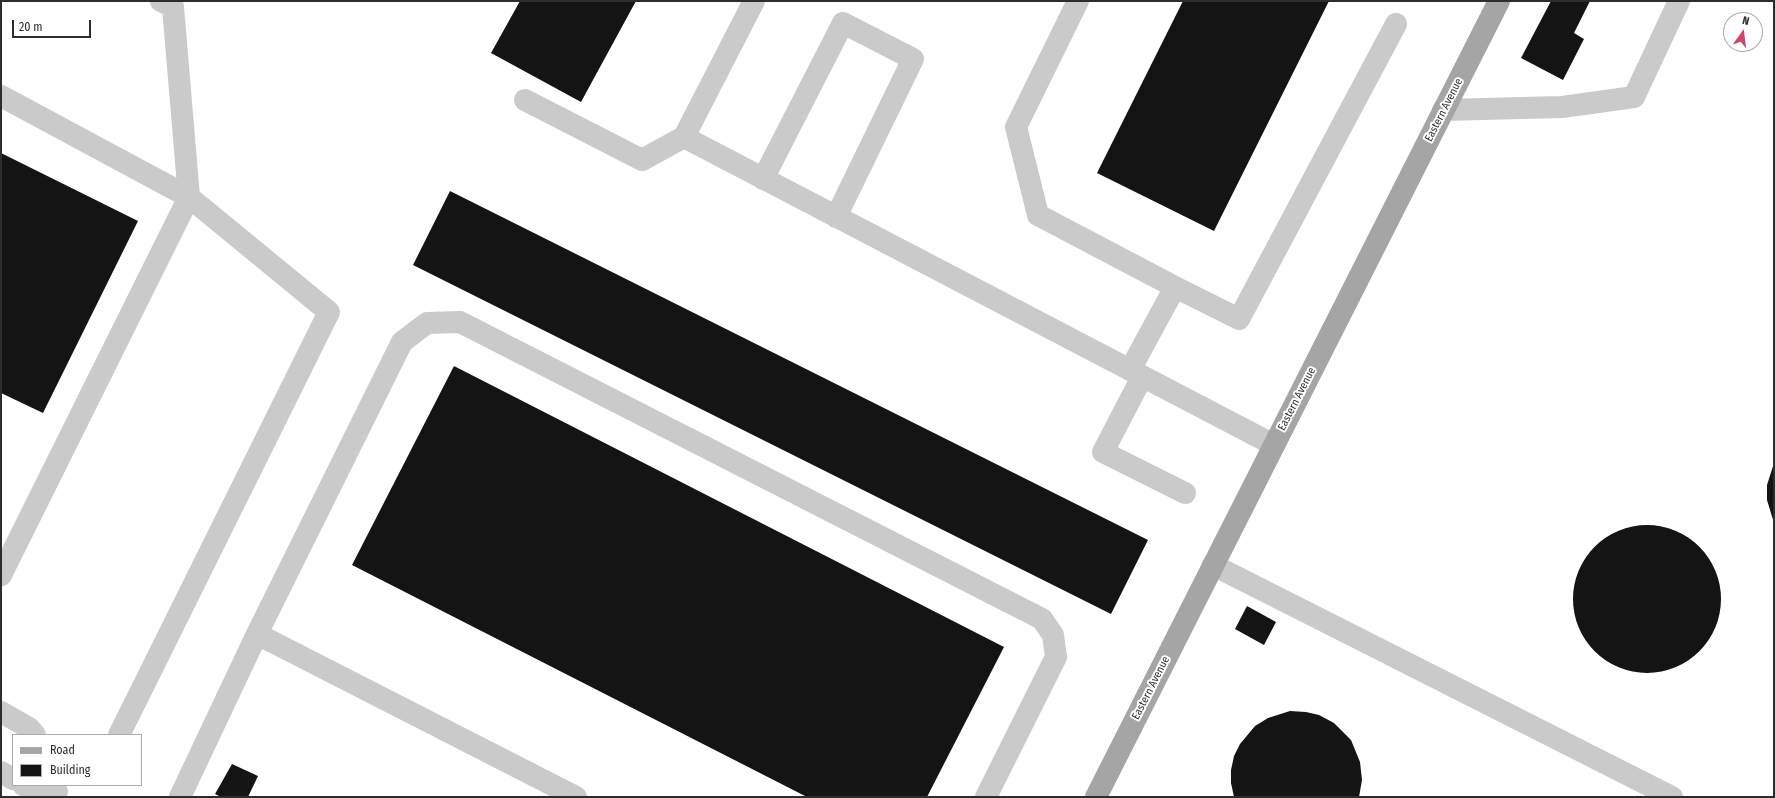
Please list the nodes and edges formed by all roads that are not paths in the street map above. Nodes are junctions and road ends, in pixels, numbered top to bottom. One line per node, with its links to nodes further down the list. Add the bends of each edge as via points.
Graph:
1 (161, 1): 12 (lane, via 173,7)
2 (754, 1): 10 (lane)
3 (1078, 1): 14 (lane, via 1016,127 1038,215)
4 (1499, 1): 9 (main road, Eastern Avenue)
5 (1679, 1): 9 (lane, via 1634,97 1562,107)
6 (1396, 24): 14 (lane, via 1239,319)
7 (1, 96): 12 (lane)
8 (525, 100): 10 (lane, via 642,160)
9 (1443, 110): 16 (main road, Eastern Avenue)
10 (684, 137): 11 (lane)
11 (763, 179): 13 (lane); 13 (lane, via 844,22 913,59)
12 (189, 197): 19 (lane); 23 (lane, via 329,312)
13 (836, 217): 15 (lane)
14 (1175, 287): 15 (lane)
15 (1136, 373): 16 (lane); 17 (lane, via 1103,452)
16 (1274, 445): 18 (main road, Eastern Avenue)
17 (1185, 493)
18 (1214, 565): 31 (main road, Eastern Avenue); 32 (lane)
19 (1, 575)
20 (257, 634): 28 (lane); 29 (lane); 30 (lane, via 402,342 427,323 460,322 1042,620 1053,635 1056,657)
21 (1, 712): 22 (lane, via 29,728)
22 (34, 734)
23 (119, 734)
24 (1, 772): 25 (lane)
25 (12, 778)
26 (26, 786): 27 (lane, via 43,793)
27 (57, 791)
28 (180, 797)
29 (576, 797)
30 (986, 797)
31 (1096, 797)
32 (1672, 797)

